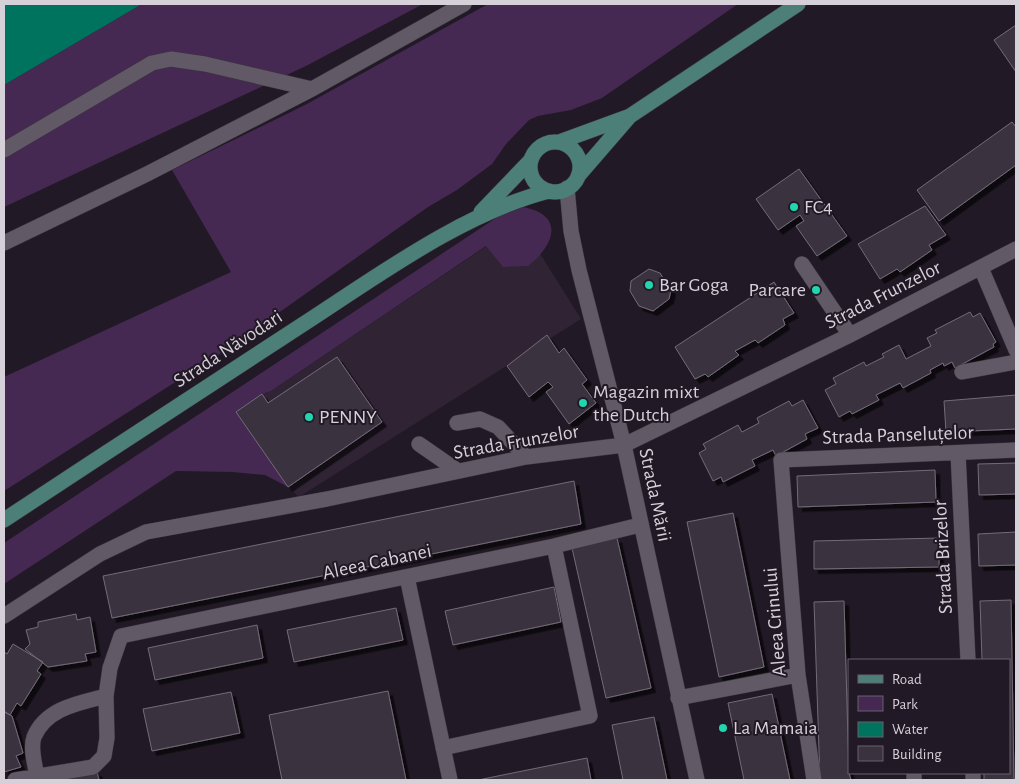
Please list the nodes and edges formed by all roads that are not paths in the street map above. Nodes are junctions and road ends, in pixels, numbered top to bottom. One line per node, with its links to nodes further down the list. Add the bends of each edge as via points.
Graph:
1 (464, 4): 3 (street)
2 (798, 4): 4 (main road)
3 (312, 89): 6 (street, via 171,59 152,64); 12 (street)
4 (630, 116): 5 (main road); 8 (main road)
5 (559, 142): 7 (main road, via 538,148); 8 (main road, via 573,150 578,159)
6 (4, 150)
7 (530, 161): 10 (main road, via 532,177); 11 (main road)
8 (578, 176): 9 (main road)
9 (567, 188): 10 (main road); 22 (street, Strada Mării, via 579,270)
10 (550, 191): 11 (main road)
11 (477, 217): 28 (main road, Strada Năvodari, via 389,268)
12 (4, 243)
13 (1016, 249): 15 (street, Strada Frunzelor)
14 (802, 264): 16 (street)
15 (981, 268): 16 (street, Strada Frunzelor); 17 (street)
16 (850, 334): 22 (street, Strada Frunzelor)
17 (1016, 350)
18 (1016, 362): 19 (street)
19 (962, 372)
20 (457, 423): 25 (street, via 480,419 498,427)
21 (419, 444): 27 (street)
22 (624, 445): 25 (street, Strada Frunzelor); 29 (street, Strada Mării)
23 (1016, 450): 24 (street, Strada Panseluțelor)
24 (958, 453): 26 (street, Strada Panseluțelor); 33 (street, Strada Brizelor)
25 (526, 457): 27 (street, Strada Frunzelor)
26 (782, 460): 34 (street, Aleea Crinului)
27 (458, 471): 32 (street, Strada Frunzelor, via 146,532 100,554)
28 (4, 520)
29 (640, 525): 30 (street, Aleea Cabanei); 36 (street, Strada Mării)
30 (554, 546): 31 (street, Aleea Cabanei); 37 (street, via 590,716)
31 (407, 577): 35 (street, Aleea Cabanei, via 121,636 110,668); 37 (street)
32 (4, 616)
33 (968, 659)
34 (798, 675): 36 (street); 42 (street, Aleea Crinului)
35 (106, 696): 38 (street, via 62,708 44,722 34,738); 38 (street, via 104,756 93,767)
36 (678, 698): 41 (street, Strada Mării)
37 (443, 748): 40 (street)
38 (37, 776): 39 (street)
39 (14, 780)
40 (450, 780)
41 (697, 780)
42 (814, 780)

